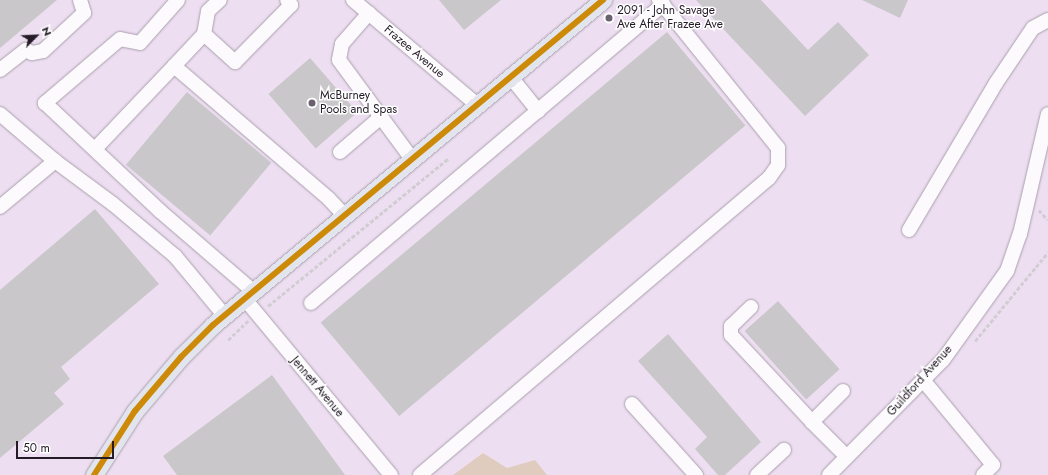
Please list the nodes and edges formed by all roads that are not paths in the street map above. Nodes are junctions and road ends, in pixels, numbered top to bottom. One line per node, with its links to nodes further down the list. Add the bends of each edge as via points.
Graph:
1 (80, 0): 12 (street, via 84,12 43,50 32,53 26,50)
2 (178, 0): 19 (street, Jennett Avenue, via 140,43 120,40 45,103)
3 (220, 0): 10 (street, via 208,11)
4 (287, 0): 10 (street, via 291,4 235,62)
5 (353, 0): 8 (street, Frazee Avenue)
6 (603, 0): 13 (main road)
7 (661, 2): 15 (street); 38 (street, via 778,148 778,165 769,178)
8 (369, 13): 14 (street, Frazee Avenue); 18 (street, via 342,44 339,60)
9 (1048, 20): 25 (street, via 1032,28 996,83)
10 (204, 34): 11 (street)
11 (174, 66): 19 (street); 24 (street, via 329,199)
12 (0, 70)
13 (510, 76): 14 (main road); 15 (street)
14 (476, 104): 21 (main road)
15 (538, 111): 27 (street)
16 (0, 114): 22 (street)
17 (1048, 114): 30 (street, Guildford Avenue, via 1020,234 1007,271 943,360)
18 (381, 117): 20 (street); 21 (street)
19 (95, 149): 26 (street, Jennett Avenue)
20 (340, 152)
21 (412, 159): 24 (main road)
22 (55, 161): 23 (street); 29 (street, via 113,204 175,256)
23 (0, 207)
24 (345, 216): 26 (main road)
25 (909, 230)
26 (248, 295): 29 (main road); 37 (street, Jennett Avenue, via 257,314)
27 (311, 303)
28 (751, 307): 33 (street, via 731,326 731,335)
29 (224, 315): 36 (main road, via 186,352 150,393 122,430)
30 (923, 380): 35 (street, Guildford Avenue); 42 (street, via 993,465)
31 (842, 391): 33 (street)
32 (632, 404): 39 (street)
33 (812, 422): 35 (street)
34 (784, 450): 40 (street)
35 (847, 457): 41 (street, Guildford Avenue)
36 (94, 475)
37 (391, 475)
38 (420, 475)
39 (696, 475)
40 (756, 475)
41 (829, 475)
42 (983, 475)

